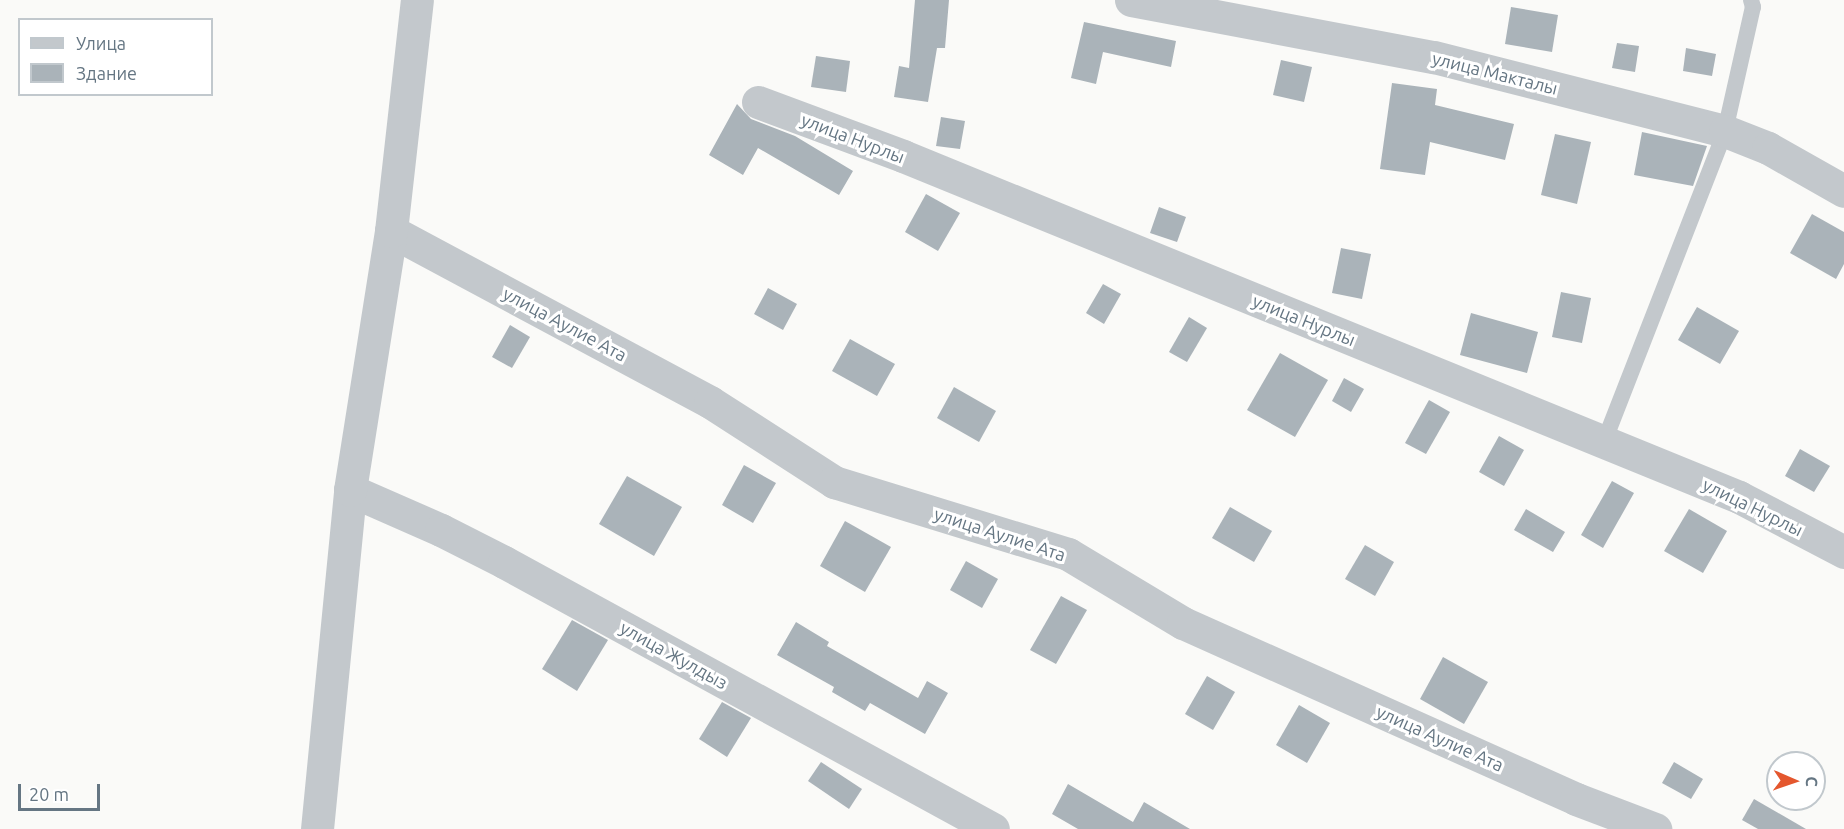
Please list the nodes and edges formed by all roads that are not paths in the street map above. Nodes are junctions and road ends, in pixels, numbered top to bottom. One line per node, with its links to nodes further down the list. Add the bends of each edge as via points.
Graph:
1 (417, 0): 7 (street)
2 (1131, 0): 5 (street, улица Макталы, via 1434,57)
3 (1751, 0): 5 (lane, via 1753,7)
4 (758, 102): 8 (street, улица Нурлы, via 903,156)
5 (1725, 131): 6 (street, улица Макталы, via 1768,148); 8 (lane)
6 (1844, 191)
7 (391, 231): 9 (street); 13 (street, улица Аулие Ата, via 710,402 834,483 1068,554 1183,623 1576,800)
8 (1604, 442): 10 (street, улица Нурлы, via 1739,497)
9 (350, 490): 11 (street); 12 (street, улица Жулдыз, via 504,562)
10 (1844, 552)
11 (317, 829)
12 (993, 829)
13 (1655, 829)

